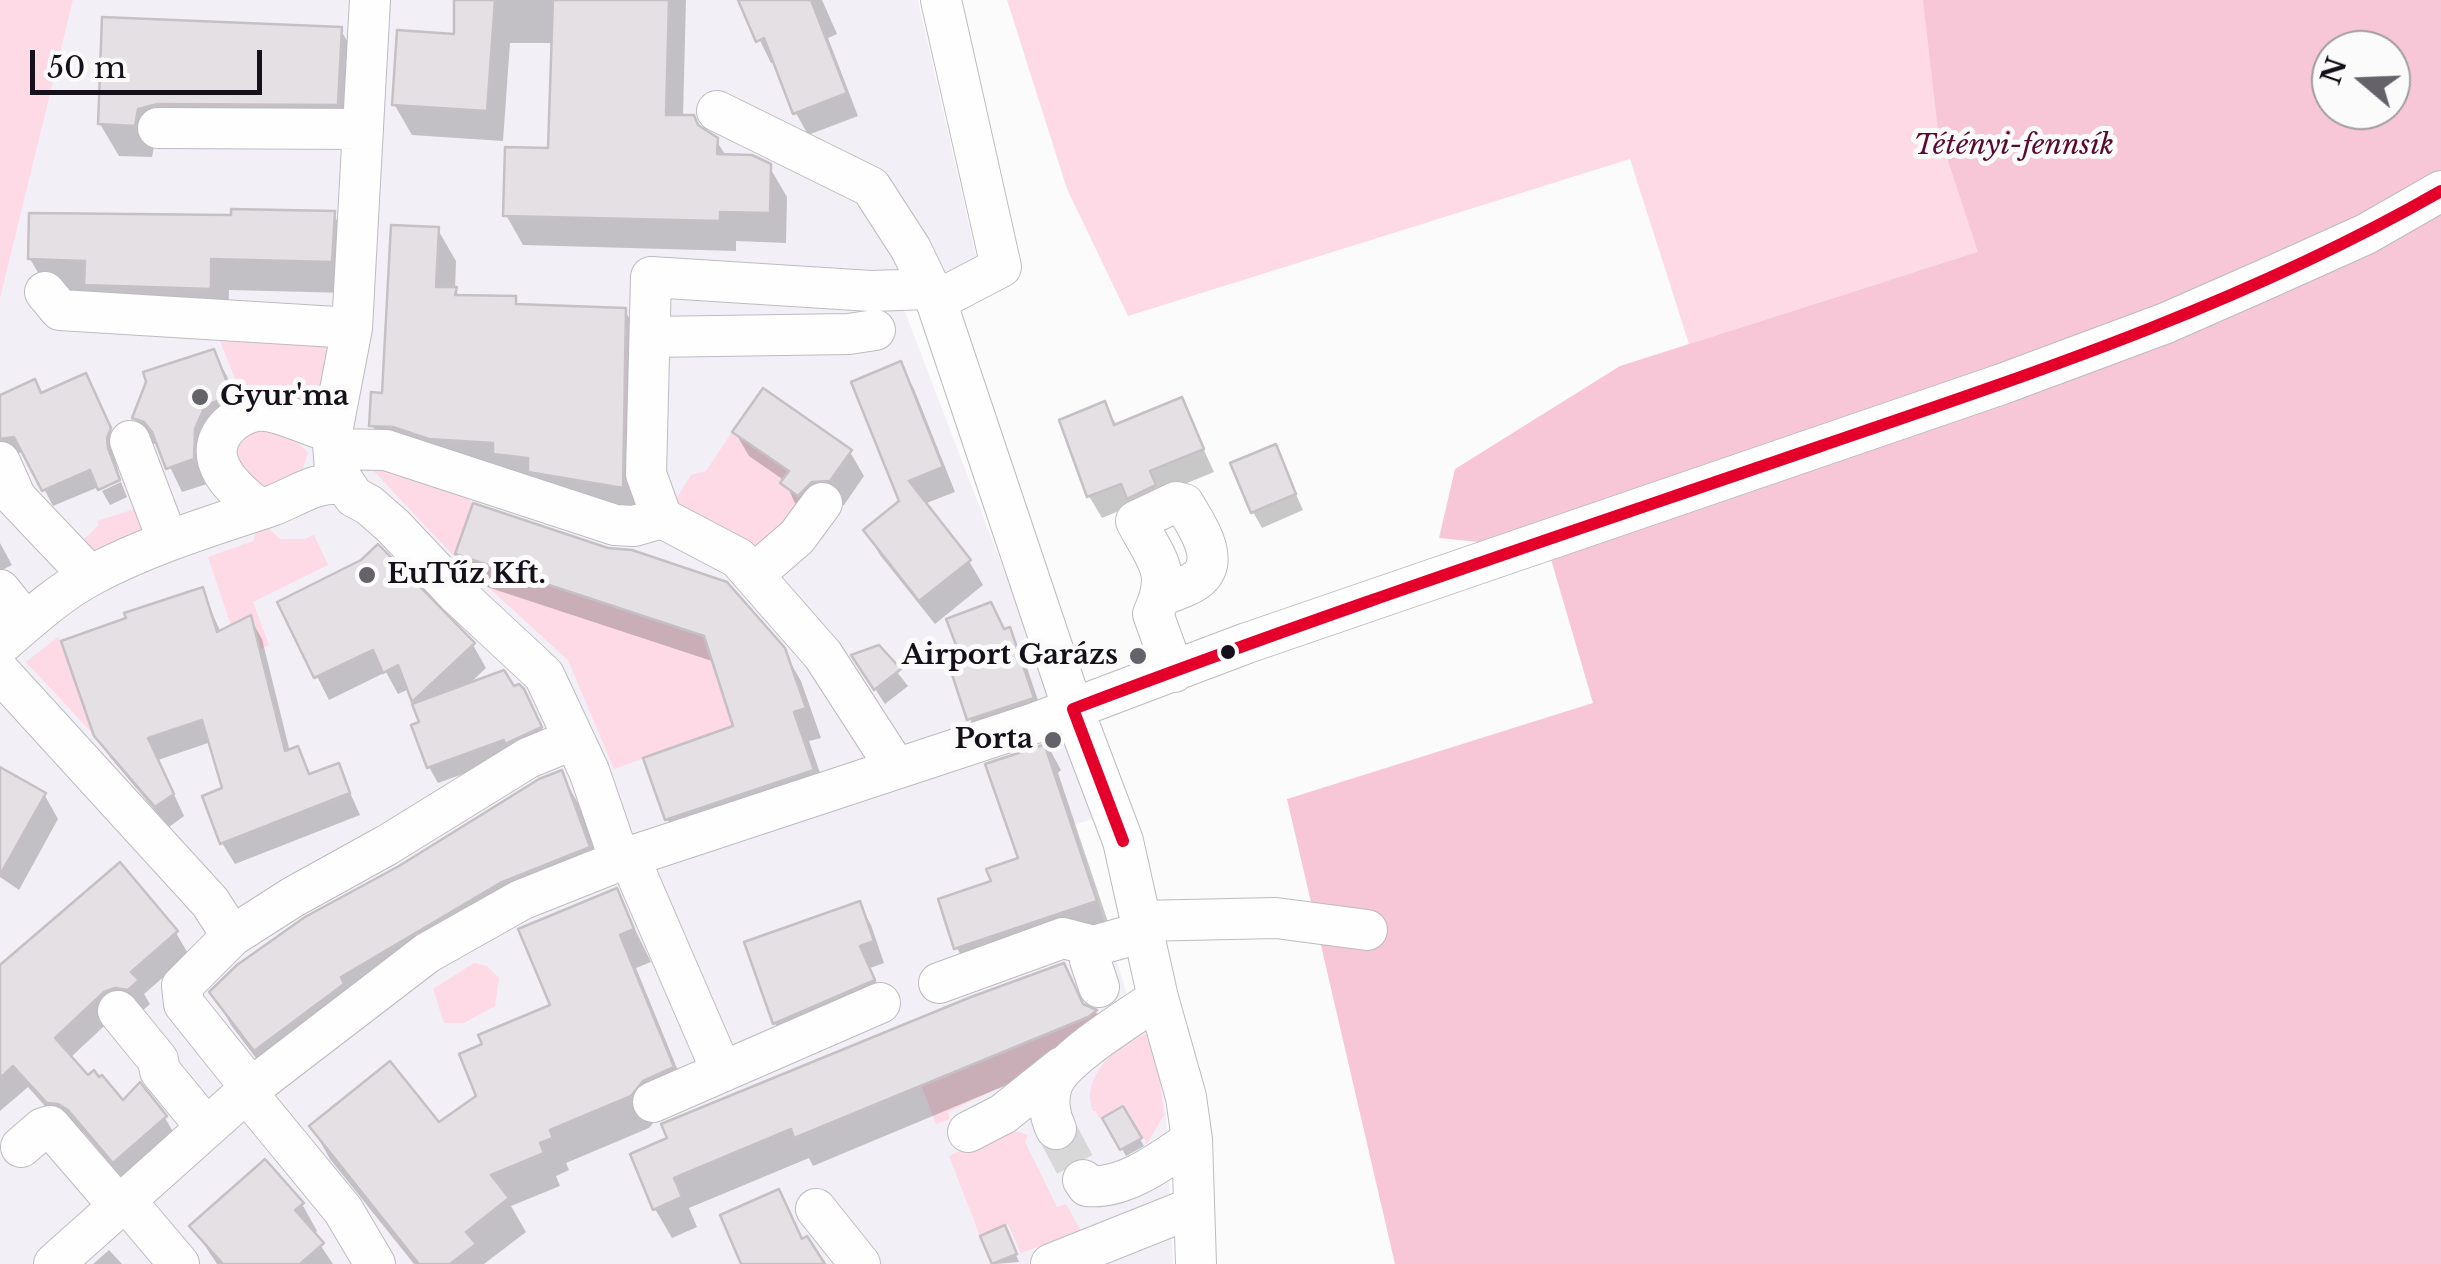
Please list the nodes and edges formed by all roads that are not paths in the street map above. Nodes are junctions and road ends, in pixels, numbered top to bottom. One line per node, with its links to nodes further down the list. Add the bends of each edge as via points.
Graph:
1 (370, 0): 5 (street)
2 (940, 0): 8 (street, via 1001,267)
3 (716, 111): 8 (street, via 871,187)
4 (158, 128): 5 (street)
5 (363, 129): 9 (street)
6 (2441, 191): 25 (street, via 2366,234 2166,323)
7 (45, 292): 9 (street, via 60,310)
8 (933, 295): 11 (street, via 651,277); 26 (street)
9 (352, 328): 13 (street)
10 (876, 330): 11 (street)
11 (650, 336): 17 (street, via 646,474)
12 (130, 441): 18 (street)
13 (336, 455): 16 (street, via 324,482); 16 (street, via 306,426 280,414 256,411 236,418 221,434 221,471); 17 (street, via 386,450 615,525); 27 (street, via 354,497 393,526 544,675)
14 (0, 462): 19 (street, via 16,498)
15 (822, 502): 20 (street, via 796,538)
16 (260, 509): 18 (street)
17 (662, 518): 20 (street, via 738,558)
18 (168, 542): 19 (street)
19 (90, 576): 23 (street)
20 (753, 576): 28 (street, via 823,655)
21 (0, 590): 23 (street)
22 (1162, 596): 25 (street, via 1153,614)
23 (13, 633)
24 (0, 672): 32 (street, via 210,902)
25 (1174, 672): 26 (street)
26 (1073, 709): 28 (street); 30 (street, via 1123,841)
27 (574, 739): 29 (street); 32 (street, via 495,776)
28 (896, 768): 29 (street)
29 (625, 859): 40 (street); 41 (street, via 521,900 428,952)
30 (1141, 927): 31 (street, via 1276,918 1312,908); 33 (street); 36 (street)
31 (1368, 930)
32 (232, 936): 41 (street, via 182,986 184,1004)
33 (1094, 946): 34 (street, via 1064,938); 35 (street, via 1090,960)
34 (940, 983)
35 (1099, 986)
36 (1158, 998): 39 (street); 46 (street)
37 (880, 1003): 40 (street)
38 (118, 1011): 43 (street)
39 (1065, 1065): 44 (street, via 1049,1102); 45 (street, via 1003,1114)
40 (722, 1072): 42 (street)
41 (249, 1090): 43 (street); 54 (street, via 343,1210)
42 (653, 1102)
43 (206, 1127): 49 (street)
44 (1056, 1129)
45 (968, 1132)
46 (1192, 1140): 48 (street, via 1103,1188); 50 (street)
47 (22, 1147): 49 (street, via 50,1126)
48 (1082, 1180)
49 (121, 1202): 52 (street); 53 (street)
50 (1194, 1207): 56 (street); 57 (street)
51 (816, 1209): 55 (street)
52 (54, 1264)
53 (179, 1264)
54 (375, 1264)
55 (860, 1264)
56 (1051, 1264)
57 (1196, 1264)

